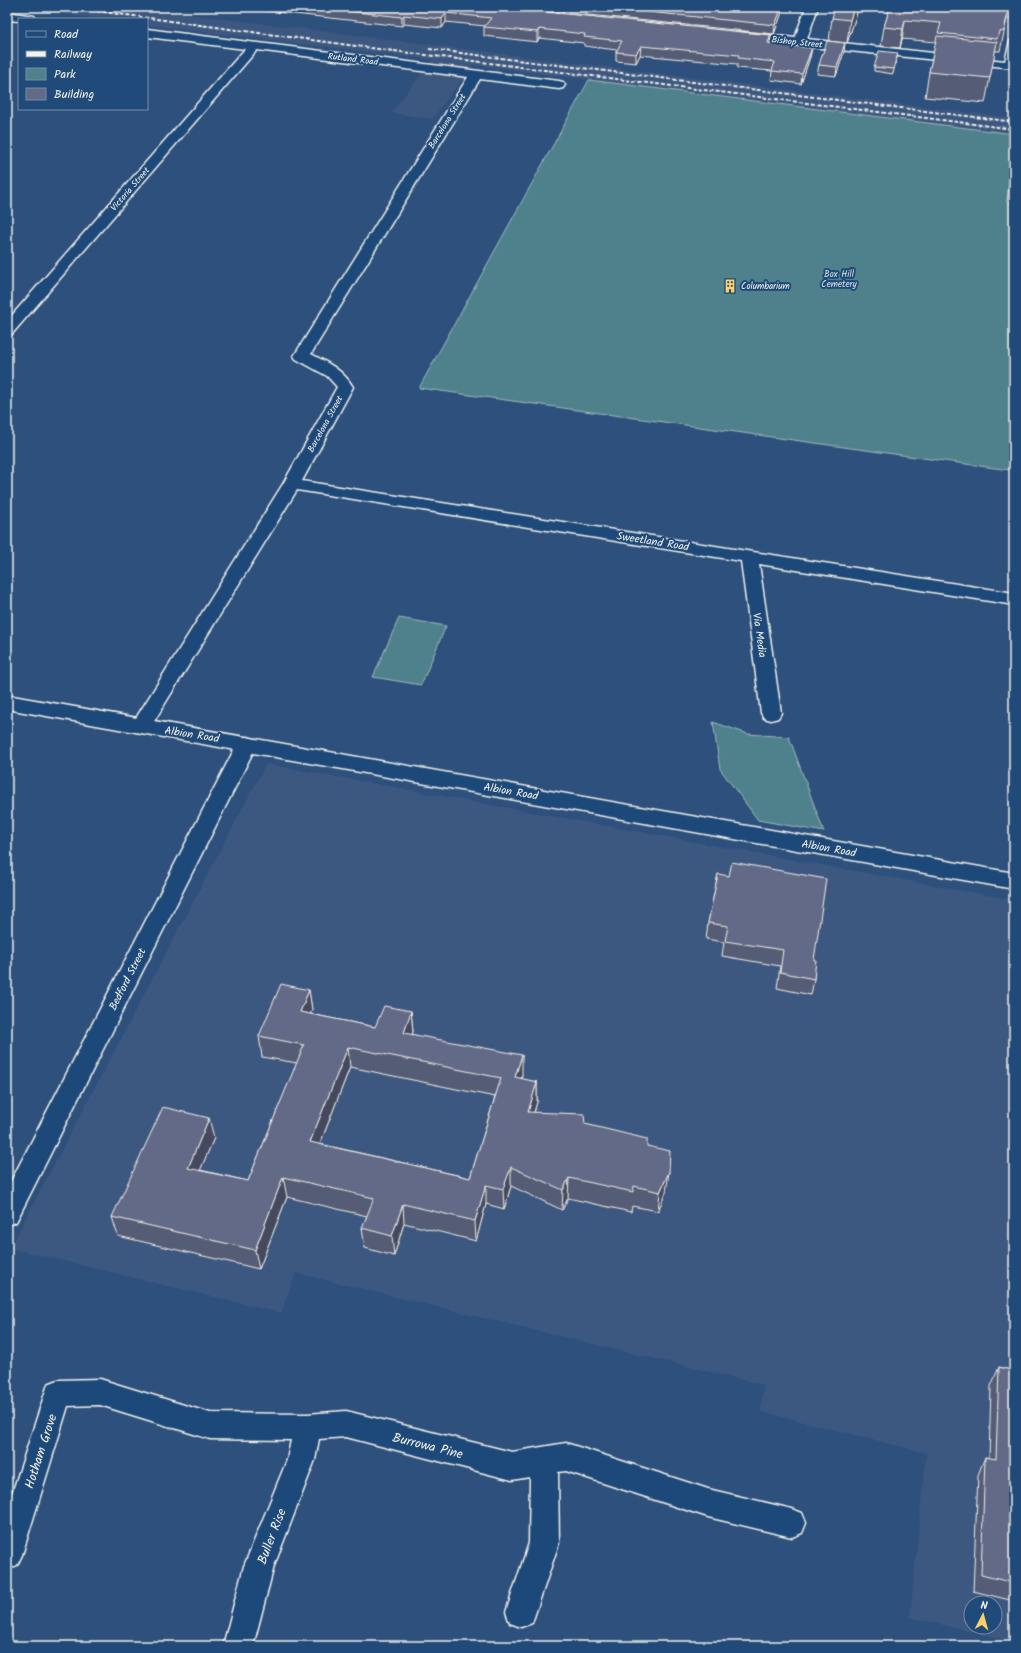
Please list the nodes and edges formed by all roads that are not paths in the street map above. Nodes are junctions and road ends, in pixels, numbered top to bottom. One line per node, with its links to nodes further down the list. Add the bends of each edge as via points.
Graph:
1 (812, 7): 4 (street)
2 (148, 33): 6 (street, Rutland Road)
3 (730, 35): 4 (street, Bishop Street)
4 (800, 42): 5 (street, Bishop Street, via 1011,65)
5 (1014, 44)
6 (254, 46): 7 (street, Rutland Road); 9 (street, Victoria Street)
7 (476, 75): 8 (street, Rutland Road); 10 (street, Barcelona Street, via 302,356 336,375 346,387)
8 (560, 85)
9 (7, 331)
10 (292, 484): 11 (street, Sweetland Road); 15 (street, Barcelona Street)
11 (749, 557): 12 (street, Sweetland Road); 14 (street, Via Media)
12 (1014, 599)
13 (7, 702): 15 (street, Albion Road)
14 (771, 713)
15 (141, 726): 16 (street, Albion Road)
16 (247, 744): 17 (street, Albion Road); 18 (street, Bedford Street)
17 (1014, 881)
18 (7, 1214)
19 (58, 1393): 20 (street, Burrowa Pine, via 100,1392 210,1426); 23 (street, Hotham Grove)
20 (307, 1428): 21 (street, Burrowa Pine, via 346,1424 512,1466); 25 (street, Buller Rise, via 301,1460 259,1566)
21 (544, 1461): 22 (street, Burrowa Pine, via 566,1457 708,1503); 24 (street, via 544,1543)
22 (792, 1523)
23 (7, 1555)
24 (520, 1612)
25 (238, 1646)

